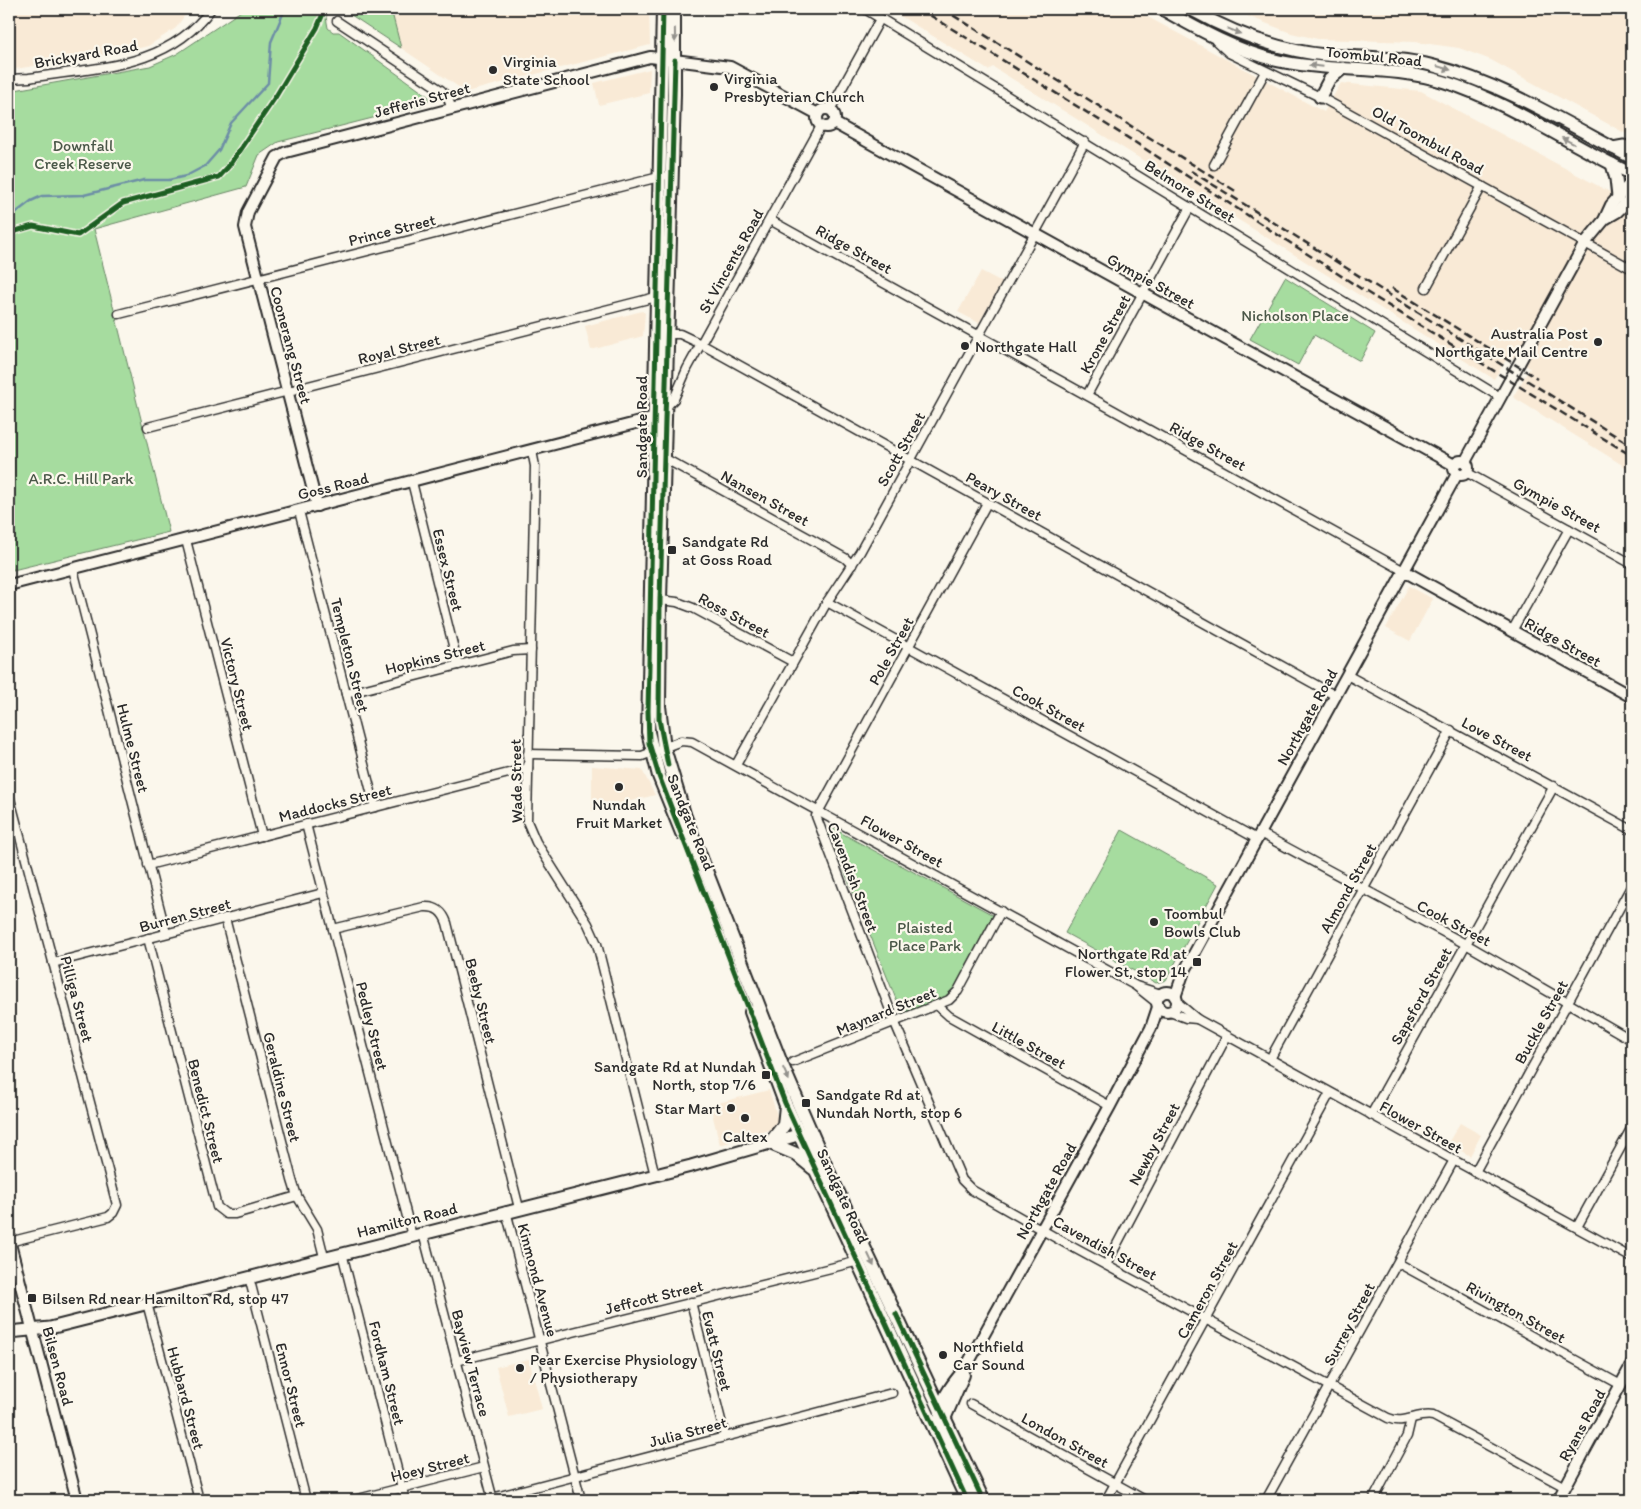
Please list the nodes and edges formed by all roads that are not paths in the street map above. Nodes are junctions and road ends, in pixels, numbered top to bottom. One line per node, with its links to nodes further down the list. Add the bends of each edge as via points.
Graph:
1 (211, 9): 14 (street, Brickyard Road, via 180,40 150,56)
2 (663, 9): 10 (highway, Sandgate Road)
3 (674, 9): 11 (highway, Sandgate Road, one-way to 11)
4 (864, 9): 7 (street, Belmore Street)
5 (1162, 9): 9 (main road, Toombul Road)
6 (1190, 9): 22 (main road, Toombul Road, one-way to 22, via 1234,31 1280,47 1325,55 1417,62 1464,74)
7 (880, 19): 17 (street); 21 (street, Belmore Street)
8 (337, 21): 16 (street, via 441,90)
9 (1211, 36): 12 (main road, Toombul Road, one-way to 9, via 1280,61); 13 (street, Old Toombul Road, via 1229,53)
10 (662, 58): 11 (street, Jefferis Street); 16 (street, Jefferis Street, via 646,58); 29 (highway, Sandgate Road)
11 (675, 60): 18 (street, via 730,67); 28 (highway, Sandgate Road)
12 (1343, 68): 15 (main road, via 1329,80); 25 (main road, Toombul Road, one-way to 12, via 1461,87 1399,72)
13 (1265, 72): 15 (street, Old Toombul Road); 26 (street)
14 (9, 79)
15 (1320, 97): 31 (street, Old Toombul Road)
16 (451, 108): 32 (street, Jefferis Street, via 283,153 274,160)
17 (830, 110): 18 (street, via 825,109); 19 (street, via 834,114)
18 (818, 114): 20 (street, via 817,119)
19 (834, 123): 20 (street); 38 (street, Gympie Street)
20 (822, 126): 37 (street, St Vincents Road)
21 (1085, 142): 35 (street, Belmore Street); 38 (street, Scott Street)
22 (1613, 148): 23 (main road); 24 (main road, Toombul Road)
23 (1632, 148)
24 (1632, 158)
25 (1612, 164): 27 (main road, Toombul Road); 33 (main road)
26 (1214, 165)
27 (1632, 174)
28 (672, 176): 29 (street, Prince Street); 46 (highway, Sandgate Road)
29 (658, 177): 41 (street, Prince Street); 44 (highway, Sandgate Road)
30 (1632, 181): 33 (street, Northgate Road)
31 (1482, 186): 39 (street, Old Toombul Road); 42 (street)
32 (258, 193): 41 (street, Coonerang Street, via 245,222)
33 (1618, 197): 36 (street, Northgate Road)
34 (1632, 197): 36 (street, Northgate Road, via 1617,212)
35 (1190, 207): 43 (street, Krone Street); 51 (street, Belmore Street)
36 (1605, 218): 39 (street, Northgate Road)
37 (770, 220): 47 (street, Ridge Street); 48 (street, St Vincents Road)
38 (1035, 234): 43 (street, Gympie Street); 47 (street, Scott Street)
39 (1585, 243): 40 (street, Old Toombul Road); 51 (street, Northgate Road)
40 (1632, 269)
41 (258, 278): 45 (street, Prince Street); 49 (street, Coonerang Street)
42 (1426, 288)
43 (1143, 293): 50 (street, Krone Street); 57 (street, Gympie Street)
44 (656, 297): 46 (highway, Sandgate Road); 49 (street, Royal Street)
45 (119, 314)
46 (661, 335): 48 (street, Peary Street, via 682,335); 52 (highway, Sandgate Road)
47 (979, 336): 50 (street, Ridge Street); 56 (street, Scott Street)
48 (700, 344): 52 (street, St Vincents Road, via 674,399); 56 (street, Peary Street)
49 (287, 391): 53 (street, Royal Street); 60 (street, Coonerang Street)
50 (1086, 395): 67 (street, Ridge Street)
51 (1500, 396): 57 (street, Northgate Road)
52 (661, 414): 54 (street, Goss Road); 55 (highway, Sandgate Road); 82 (highway, Sandgate Road, via 648,732)
53 (148, 427)
54 (532, 450): 58 (street, Goss Road); 73 (street, Wade Street)
55 (664, 458): 65 (street, Nansen Street, via 845,558); 69 (highway, Sandgate Road)
56 (911, 460): 59 (street, Peary Street); 65 (street, Scott Street)
57 (1461, 468): 62 (street, Gympie Street); 67 (street, Northgate Road)
58 (412, 482): 60 (street, Goss Road); 75 (street, Essex Street)
59 (987, 503): 72 (street, Pole Street); 78 (street, Peary Street)
60 (317, 506): 61 (street, Goss Road)
61 (299, 511): 63 (street, Goss Road); 77 (street, Templeton Street)
62 (1569, 529): 64 (street, Gympie Street); 71 (street)
63 (186, 540): 66 (street, Goss Road); 92 (street, Victory Street)
64 (1632, 564)
65 (852, 565): 70 (street, Scott Street)
66 (73, 569): 68 (street, Goss Road); 94 (street, Hulme Street)
67 (1404, 571): 71 (street, Ridge Street); 76 (street, Northgate Road)
68 (9, 585)
69 (660, 600): 74 (street, Ross Street, via 693,608); 81 (highway, Sandgate Road, via 659,706)
70 (827, 602): 72 (street, Cook Street); 74 (street, Scott Street)
71 (1512, 631): 79 (street, Ridge Street)
72 (908, 647): 89 (street, Pole Street); 93 (street, Cook Street)
73 (531, 650): 75 (street, Hopkins Street); 83 (street, Wade Street)
74 (793, 662): 84 (street, Scott Street)
75 (458, 665): 77 (street, Hopkins Street)
76 (1347, 675): 78 (street, Northgate Road); 80 (street, Love Street)
77 (346, 694): 88 (street, Templeton Street)
78 (1336, 696): 93 (street, Northgate Road)
79 (1632, 697)
80 (1451, 730): 86 (street, Love Street); 96 (street, Almond Street)
81 (664, 748): 82 (street, Flower Street); 84 (street, Flower Street, via 688,741); 118 (highway, Sandgate Road, one-way to 118, via 692,836)
82 (652, 753): 83 (street, via 642,756); 114 (highway, Sandgate Road)
83 (528, 754): 85 (street, Wade Street)
84 (736, 765): 89 (street, Flower Street)
85 (528, 768): 88 (street, Maddocks Street); 123 (street, Wade Street, via 529,828 595,938)
86 (1554, 786): 91 (street, Love Street); 103 (street, Sapsford Street)
87 (9, 795): 104 (street, Pilliga Street)
88 (376, 807): 90 (street, Maddocks Street)
89 (818, 811): 98 (street, Flower Street); 108 (street, Cavendish Street, via 816,821)
90 (306, 824): 92 (street, Maddocks Street); 97 (street, Pedley Street)
91 (1632, 830)
92 (262, 836): 94 (street, Maddocks Street)
93 (1259, 836): 96 (street, Cook Street); 105 (street, Northgate Road)
94 (148, 865): 101 (street, Hulme Street)
95 (1632, 885): 106 (street, Buckle Street)
96 (1362, 889): 103 (street, Cook Street); 111 (street, Almond Street)
97 (323, 893): 99 (street, Burren Street); 100 (street, Pedley Street)
98 (1002, 911): 105 (street, Flower Street); 107 (street, Maynard Street, via 954,996)
99 (225, 918): 101 (street, Burren Street); 124 (street, Geraldine Street)
100 (333, 929): 125 (street, Beeby Street, via 424,906 435,907 442,914 447,923); 129 (street, Pedley Street)
101 (166, 933): 102 (street, Burren Street)
102 (148, 938): 104 (street, Burren Street); 124 (street, Benedict Street, via 217,1207 226,1214 234,1214)
103 (1465, 945): 106 (street, Cook Street); 116 (street, Sapsford Street)
104 (53, 963): 130 (street, Pilliga Street, via 116,1198 115,1210 108,1217)
105 (1166, 1002): 109 (street, Flower Street); 115 (street, Northgate Road)
106 (1567, 1003): 110 (street, Cook Street); 122 (street, Buckle Street)
107 (938, 1006): 108 (street, Maynard Street); 115 (street, Little Street, via 945,1014)
108 (895, 1023): 112 (street, Maynard Street); 128 (street, Cavendish Street, via 965,1184)
109 (1228, 1036): 111 (street, Flower Street); 136 (street, Newby Street)
110 (1632, 1040)
111 (1270, 1059): 113 (street, Flower Street)
112 (793, 1062)
113 (1330, 1093): 116 (street, Flower Street); 140 (street, Cameron Street)
114 (786, 1104): 118 (highway, Sandgate Road); 119 (highway, via 784,1125)
115 (1110, 1106): 128 (street, Northgate Road)
116 (1371, 1115): 120 (street, Flower Street)
117 (1632, 1127): 127 (street)
118 (806, 1133): 119 (main road, Hamilton Road); 121 (highway, Sandgate Road); 150 (highway, Sandgate Road, one-way to 150)
119 (770, 1143): 121 (highway, via 796,1154); 123 (main road, Hamilton Road)
120 (1454, 1160): 122 (street, Flower Street); 135 (street, Surrey Street)
121 (817, 1171): 134 (highway, Sandgate Road)
122 (1475, 1172): 127 (street, Flower Street)
123 (655, 1175): 125 (main road, Hamilton Road)
124 (297, 1196): 132 (street, Geraldine Street, via 314,1223)
125 (519, 1208): 126 (main road, Hamilton Road)
126 (506, 1212): 129 (main road, Hamilton Road); 143 (street, Kinmond Avenue)
127 (1577, 1228): 133 (street, Flower Street)
128 (1042, 1229): 136 (street, Cavendish Street); 150 (street, Northgate Road, via 966,1367 948,1391)
129 (417, 1234): 131 (main road, Hamilton Road); 144 (street, Bayview Terrace)
130 (9, 1241): 141 (street, Bilsen Road)
131 (342, 1253): 132 (main road, Hamilton Road); 157 (street, Fordham Street)
132 (324, 1257): 137 (main road, Hamilton Road)
133 (1632, 1258)
134 (859, 1261): 138 (street, Jeffcott Street); 165 (highway, Sandgate Road)
135 (1398, 1263): 146 (street, Surrey Street); 147 (street, Rivington Street)
136 (1106, 1265): 140 (street, Cavendish Street)
137 (249, 1277): 139 (main road, Hamilton Road); 161 (street, Ennor Street)
138 (691, 1302): 143 (street, Jeffcott Street); 152 (street, Evatt Street)
139 (147, 1303): 141 (main road, Hamilton Road); 160 (street, Hubbard Street)
140 (1206, 1319): 146 (street, Cavendish Street); 155 (street, Cameron Street)
141 (33, 1331): 142 (main road, Hamilton Road); 159 (street, Bilsen Road)
142 (9, 1332)
143 (540, 1340): 144 (street, Jeffcott Street); 154 (street, Kinmond Avenue)
144 (456, 1362): 153 (street, Bayview Terrace)
145 (1632, 1364): 147 (street, Ryans Road)
146 (1330, 1386): 151 (street, Cavendish Street, via 1394,1420); 170 (street, Surrey Street)
147 (1621, 1386): 156 (street, Ryans Road)
148 (892, 1393): 152 (street, Julia Street)
149 (971, 1404): 155 (street, London Street)
150 (943, 1413): 166 (street, via 940,1426); 167 (highway, Sandgate Road)
151 (1411, 1419): 156 (street, Cavendish Street, via 1433,1416); 171 (street, via 1407,1436)
152 (725, 1436): 154 (street, Julia Street)
153 (484, 1467): 157 (street, Hoey Street); 158 (street, Bayview Terrace)
154 (574, 1476): 158 (street, Julia Street); 164 (street, Kinmond Avenue)
155 (1115, 1484): 168 (street, Cameron Street); 169 (street, London Street)
156 (1565, 1487): 172 (street, Ryans Road)
157 (402, 1488): 162 (street, Hoey Street); 163 (street, Fordham Street)
158 (493, 1499)
159 (77, 1500)
160 (199, 1500)
161 (306, 1500)
162 (354, 1500)
163 (405, 1500)
164 (581, 1500)
165 (967, 1500)
166 (975, 1500)
167 (983, 1500)
168 (1106, 1500)
169 (1145, 1500)
170 (1266, 1500)
171 (1373, 1500)
172 (1558, 1500)

